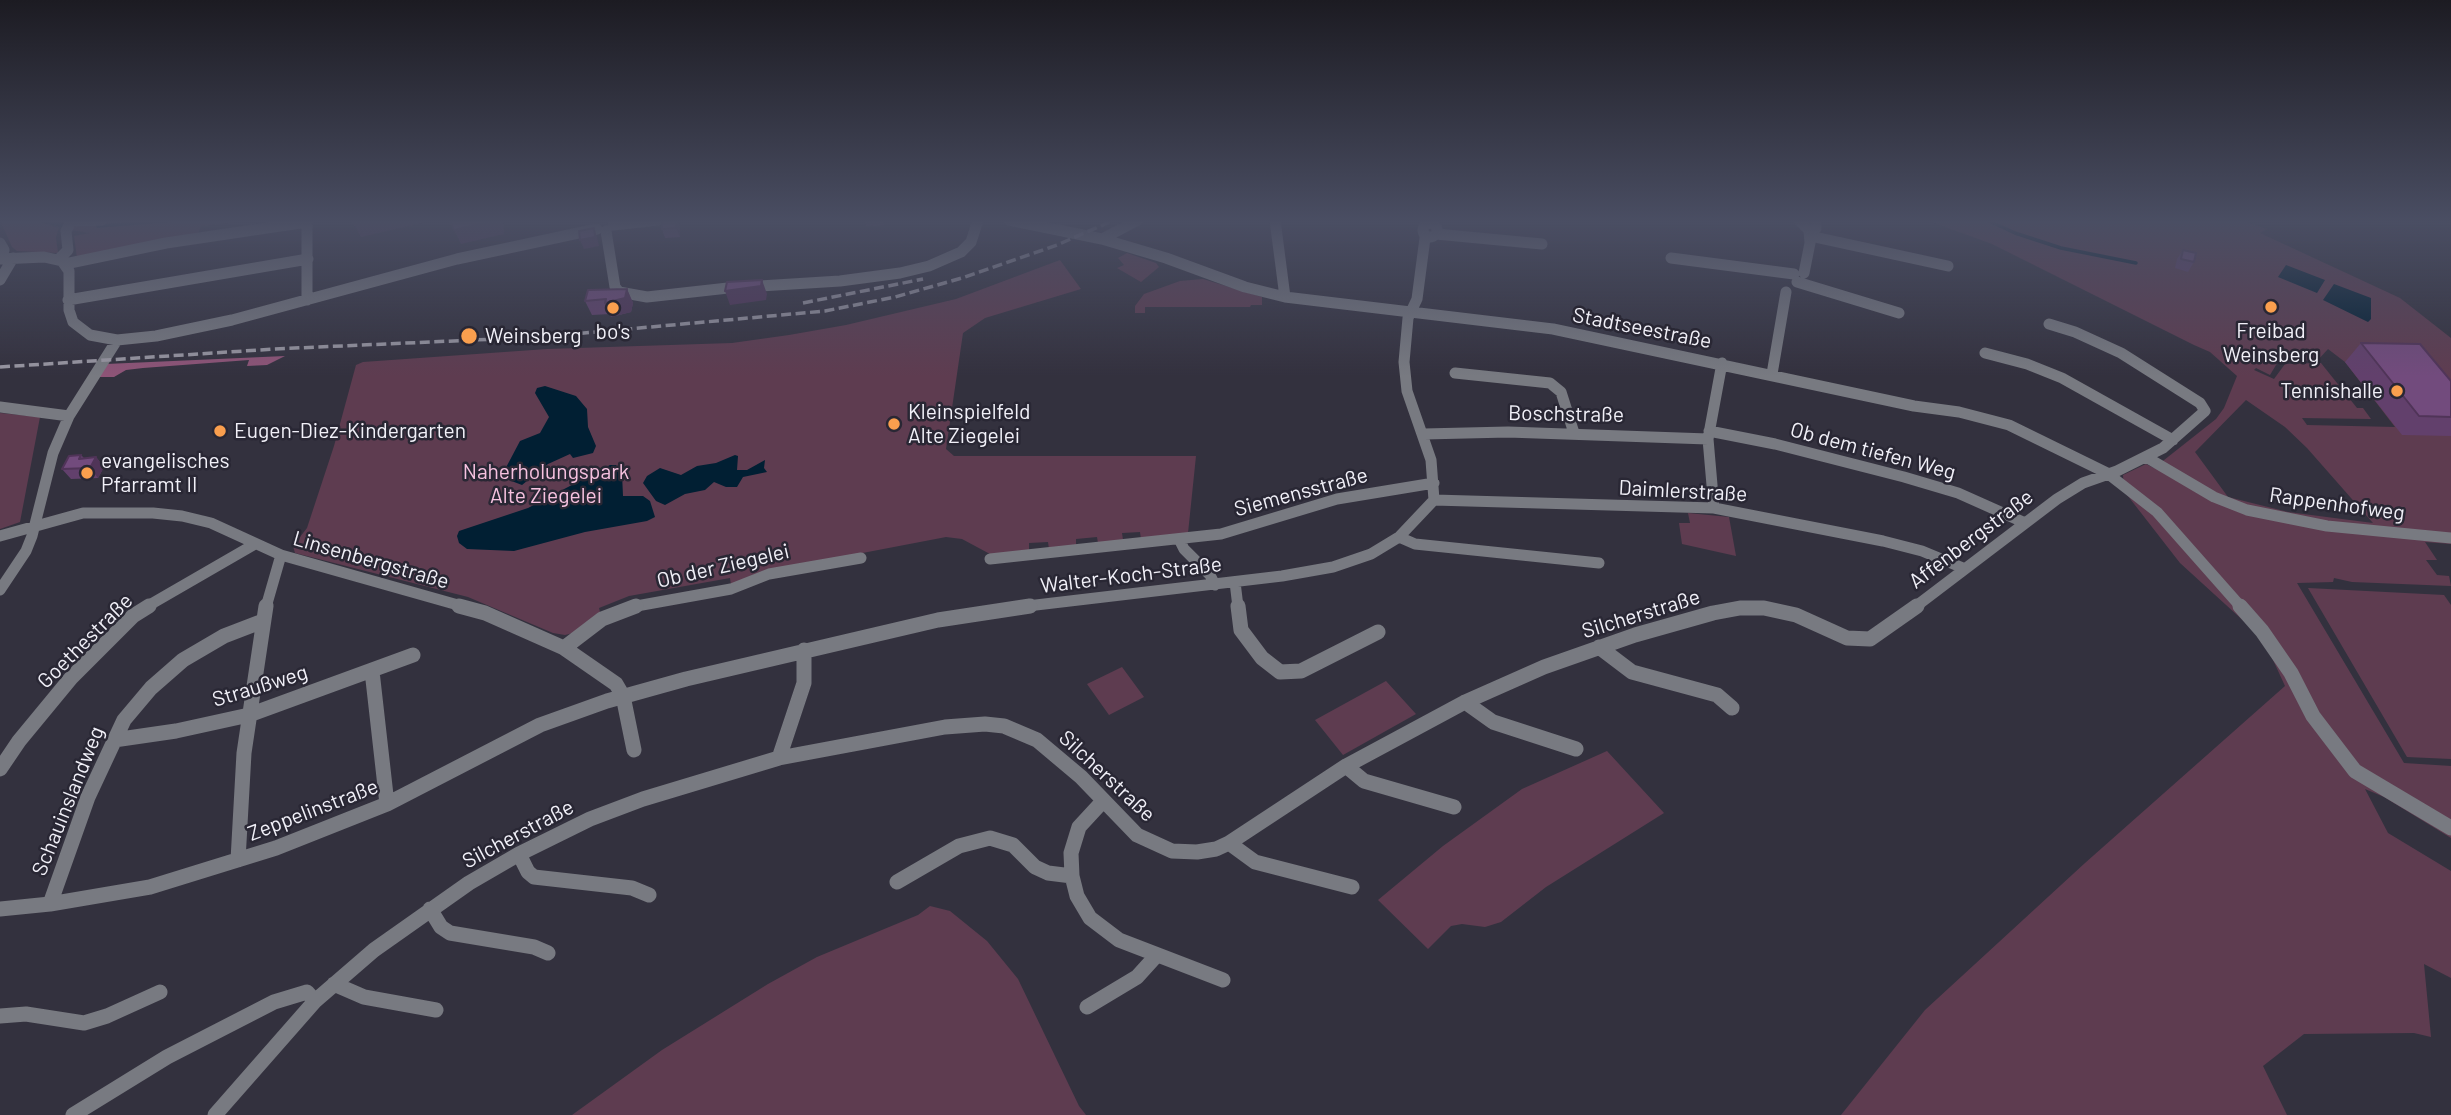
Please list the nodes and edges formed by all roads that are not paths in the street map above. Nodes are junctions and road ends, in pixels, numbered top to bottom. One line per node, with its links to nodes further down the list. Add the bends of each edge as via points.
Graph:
1 (69, 272): 14 (street)
2 (232, 272): 14 (street)
3 (308, 272): 15 (street)
4 (409, 272): 15 (street)
5 (611, 272): 6 (street, via 619,292 656,296)
6 (904, 272)
7 (1204, 272): 13 (street, Stadtseestraße)
8 (1282, 272): 13 (street)
9 (1421, 272): 16 (street)
10 (1774, 272): 12 (street)
11 (1800, 272): 12 (street)
12 (1799, 277): 17 (street); 23 (street, via 1786,284)
13 (1285, 297): 16 (street, Stadtseestraße)
14 (68, 300): 19 (street, via 79,329)
15 (307, 300): 19 (street, via 211,325)
16 (1412, 310): 21 (street, Stadtseestraße, via 1553,329); 27 (street, via 1405,336 1404,371)
17 (1899, 313)
18 (2049, 324): 29 (street, Affenbergstraße, via 2121,354 2203,405 2202,415)
19 (117, 340): 25 (street)
20 (1985, 353): 29 (street, via 2062,378)
21 (1722, 363): 23 (street, Stadtseestraße); 28 (street)
22 (1455, 373): 26 (street, via 1550,383 1561,392)
23 (1772, 374): 31 (street, Stadtseestraße, via 2009,425)
24 (0, 407): 25 (street)
25 (69, 416): 36 (street, via 53,453)
26 (1574, 433): 27 (street, Boschstraße); 28 (street, Boschstraße)
27 (1424, 434): 32 (street)
28 (1708, 435): 34 (street); 35 (street, Ob dem tiefen Weg, via 1775,444 1904,477 1970,498)
29 (2173, 440): 30 (street, Affenbergstraße)
30 (2146, 457): 31 (street, Affenbergstraße); 39 (street, Rappenhofweg, via 2214,497 2247,510 2327,526)
31 (2107, 473): 35 (street, Affenbergstraße); 71 (street, Stadtseestraße, via 2157,512 2204,561 2268,638 2313,716 2355,771)
32 (1434, 483): 33 (street); 40 (street, Siemensstraße, via 1337,499 1231,531)
33 (1434, 500): 34 (street, Daimlerstraße); 38 (street, Walter-Koch-Straße)
34 (1714, 508): 46 (street, Daimlerstraße, via 1883,541)
35 (2023, 522): 46 (street, Affenbergstraße)
36 (35, 526): 37 (street, Linsenbergstraße); 41 (street, Linsenbergstraße, via 83,513 153,513 211,523); 49 (street, via 26,551)
37 (0, 536)
38 (1399, 537): 45 (street, via 1435,547); 47 (street, Walter-Koch-Straße, via 1371,554 1333,566)
39 (2451, 538)
40 (1179, 540): 44 (street, Siemensstraße); 48 (street)
41 (255, 544): 42 (street, Linsenbergstraße); 67 (street, Goethestraße, via 133,616 71,678)
42 (281, 555): 50 (street); 54 (street, Linsenbergstraße, via 485,613)
43 (861, 558): 54 (street, Ob der Ziegelei, via 769,574 731,589 640,604 602,619)
44 (990, 559)
45 (1599, 563)
46 (1963, 568): 52 (street, Affenbergstraße, via 1880,634)
47 (1235, 582): 48 (street, Walter-Koch-Straße); 51 (street, via 1241,629 1262,659 1280,672 1301,671)
48 (1215, 585): 55 (street, Walter-Koch-Straße, via 1011,609)
49 (0, 590)
50 (263, 621): 61 (street); 62 (street, Schauinslandweg, via 224,636 166,673 137,703)
51 (1378, 632)
52 (1861, 640): 53 (street, Silcherstraße, via 1780,610 1740,608)
53 (1599, 647): 59 (street, Silcherstraße); 60 (street, via 1632,672 1717,695)
54 (564, 648): 58 (street, Linsenbergstraße, via 616,684)
55 (804, 650): 58 (street, Walter-Koch-Straße); 65 (street, via 804,682)
56 (413, 655): 57 (street, Straußweg)
57 (372, 671): 61 (street, Straußweg); 69 (street)
58 (624, 696): 64 (street); 69 (street, Zeppelinstraße, via 510,738)
59 (1465, 702): 63 (street, via 1493,723); 66 (street, Silcherstraße)
60 (1732, 708)
61 (249, 715): 62 (street, Straußweg); 74 (street)
62 (114, 740): 79 (street, Schauinslandweg)
63 (1576, 749)
64 (634, 750)
65 (779, 758): 68 (street, Silcherstraße, via 945,727 985,724 1037,740); 73 (street, Silcherstraße, via 643,799)
66 (1346, 766): 70 (street, via 1364,782); 72 (street, Silcherstraße)
67 (0, 769)
68 (1103, 801): 72 (street, Silcherstraße, via 1138,835 1172,851 1197,852); 75 (street, via 1086,817 1074,839)
69 (387, 804): 74 (street, Zeppelinstraße)
70 (1454, 807)
71 (2451, 828)
72 (1229, 843): 77 (street, via 1255,862)
73 (519, 854): 78 (street, via 534,877 632,888); 81 (street, Silcherstraße)
74 (238, 860): 79 (street, Zeppelinstraße, via 150,887)
75 (1072, 876): 76 (street, via 1035,867 1013,845 990,838 959,845); 83 (street, via 1090,918 1115,938)
76 (897, 882)
77 (1352, 887)
78 (649, 895)
79 (50, 904): 80 (street, Zeppelinstraße)
80 (0, 909)
81 (430, 909): 82 (street, via 450,933); 85 (street, Silcherstraße)
82 (548, 953)
83 (1156, 956): 84 (street); 88 (street, via 1137,976)
84 (1223, 980)
85 (334, 984): 87 (street, Silcherstraße); 89 (street, via 364,997)
86 (160, 992): 90 (street, via 84,1023 26,1014)
87 (315, 1001): 91 (street, via 307,992 274,1002 167,1057); 92 (street, Silcherstraße)
88 (1087, 1007)
89 (436, 1010)
90 (0, 1016)
91 (73, 1115)
92 (215, 1115)

